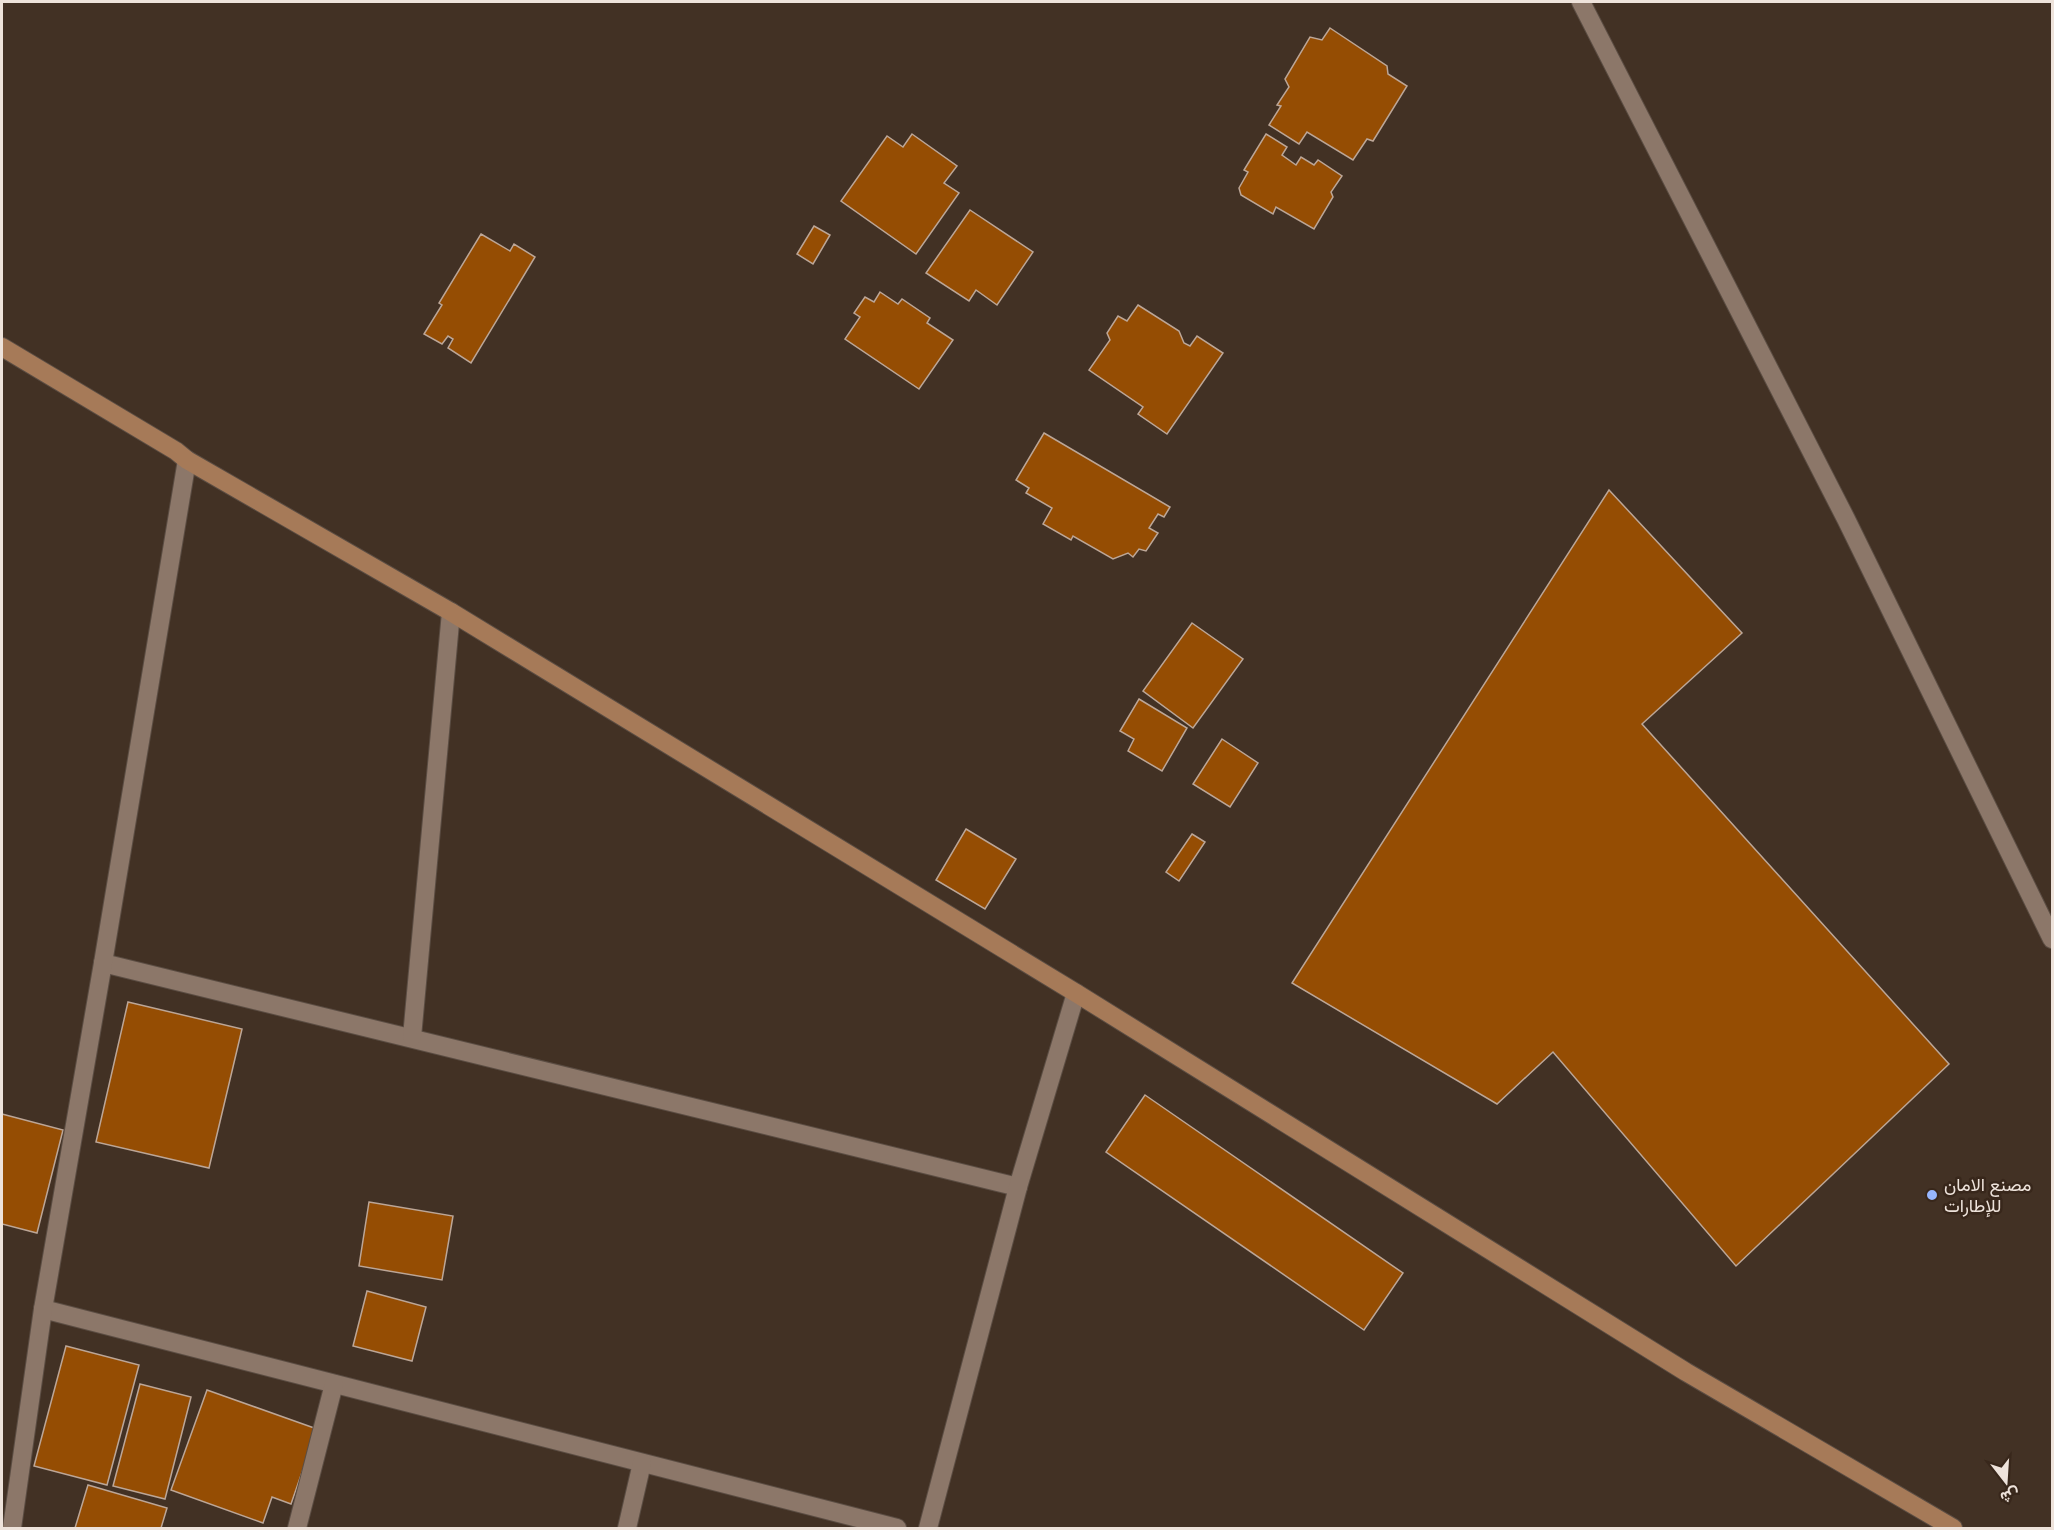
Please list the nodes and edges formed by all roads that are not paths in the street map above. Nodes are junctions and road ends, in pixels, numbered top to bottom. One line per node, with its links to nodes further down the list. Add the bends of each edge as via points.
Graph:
1 (1581, 2): 5 (street, via 1846,519)
2 (2, 347): 3 (street)
3 (187, 460): 4 (street); 6 (street)
4 (451, 612): 7 (street); 8 (street)
5 (2052, 939)
6 (103, 963): 8 (street); 10 (street)
7 (1076, 993): 9 (street); 18 (street, via 1686,1372)
8 (412, 1037): 9 (street)
9 (1018, 1187): 17 (street)
10 (43, 1309): 11 (street); 13 (street)
11 (334, 1384): 12 (street); 14 (street)
12 (642, 1463): 15 (street); 16 (street)
13 (12, 1528)
14 (297, 1528)
15 (627, 1528)
16 (897, 1528)
17 (928, 1528)
18 (1953, 1528)

